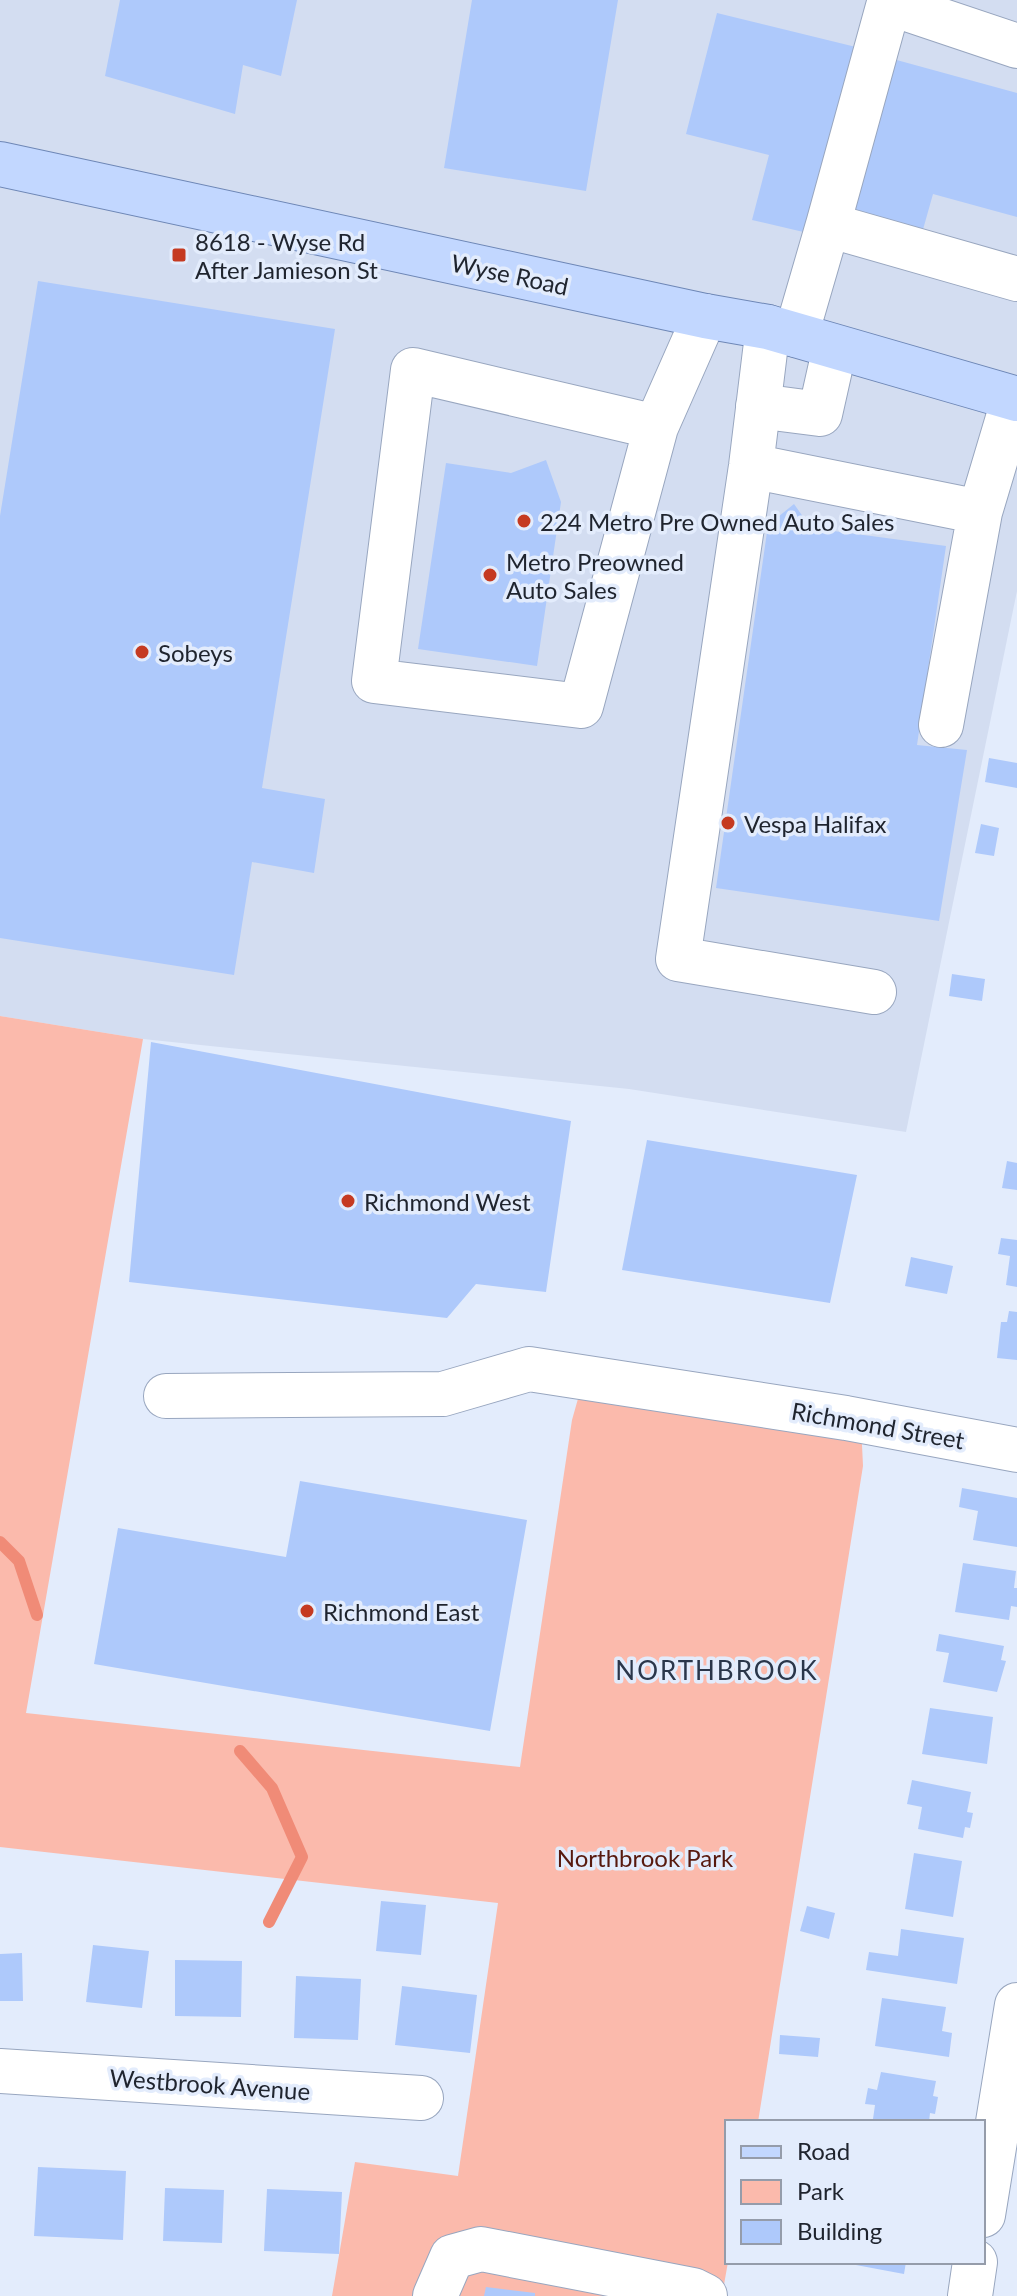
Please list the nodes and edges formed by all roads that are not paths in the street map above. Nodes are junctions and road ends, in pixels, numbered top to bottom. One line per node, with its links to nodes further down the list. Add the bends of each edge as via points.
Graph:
1 (994, 27): 3 (street, via 889,3)
2 (0, 164): 5 (main road, Wyse Road)
3 (828, 225): 4 (street); 6 (street)
4 (1017, 279)
5 (705, 316): 6 (main road, Wyse Road); 9 (street)
6 (800, 336): 7 (main road, Wyse Road); 8 (street); 8 (street, via 820,414)
7 (1016, 399): 11 (street)
8 (758, 406): 10 (street)
9 (656, 427): 9 (street, via 581,706 374,681 413,370)
10 (751, 466): 11 (street); 13 (street, via 678,959)
11 (980, 512): 12 (street)
12 (941, 725)
13 (874, 992)
14 (166, 1396): 15 (street, Richmond Street, via 443,1394 529,1369)
15 (1017, 1450)
16 (1017, 2005): 19 (street)
17 (0, 2071): 18 (street, Westbrook Avenue)
18 (421, 2098)
19 (985, 2203)
20 (975, 2264): 23 (street)
21 (435, 2296): 22 (street, via 452,2257 481,2249)
22 (705, 2296)
23 (970, 2296)

